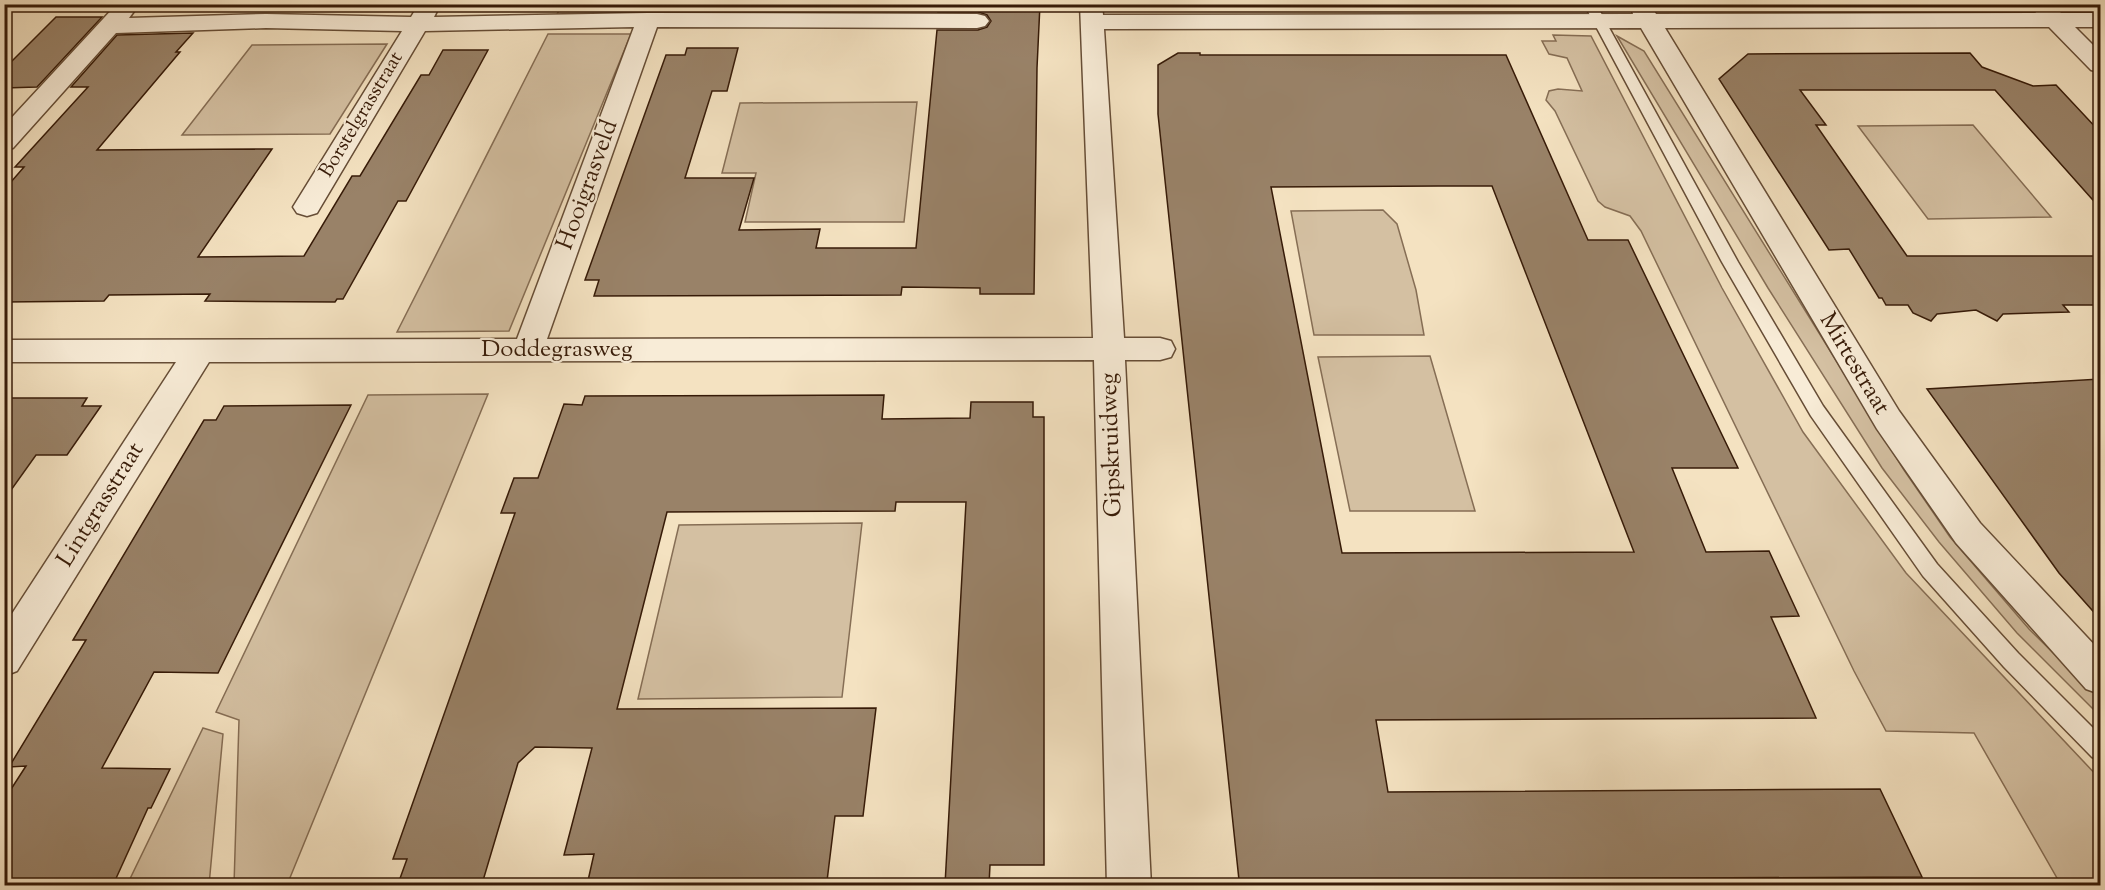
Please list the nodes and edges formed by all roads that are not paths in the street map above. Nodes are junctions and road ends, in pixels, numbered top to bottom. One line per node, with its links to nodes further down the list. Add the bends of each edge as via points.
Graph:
1 (129, 4): 10 (street)
2 (2048, 12): 5 (street); 8 (street); 11 (street)
3 (1091, 13): 4 (street); 18 (street, Gipskruidweg)
4 (1595, 13): 5 (street); 23 (lane, via 1730,262 1824,421 1930,570)
5 (1644, 13): 22 (street, Mirtestraat, via 1888,420 1968,533)
6 (424, 14): 7 (street, Borstelgrasstraat); 10 (street, Borstelgrasstraat); 15 (street, Borstelgrasstraat)
7 (648, 20): 9 (street, Borstelgrasstraat); 17 (street, Hooigrasveld)
8 (2100, 20)
9 (977, 21)
10 (110, 26): 12 (street)
11 (2100, 65)
12 (38, 106): 13 (street); 14 (street)
13 (4, 107)
14 (4, 142)
15 (307, 207)
16 (1160, 349): 18 (street, Doddegrasweg)
17 (528, 350): 18 (street, Doddegrasweg); 20 (street, Doddegrasweg)
18 (1109, 350): 24 (street, Gipskruidweg)
19 (4, 351): 20 (street, Doddegrasweg)
20 (199, 352): 21 (street, Lintgrasstraat)
21 (4, 658)
22 (2100, 676)
23 (2100, 750)
24 (1129, 885)

